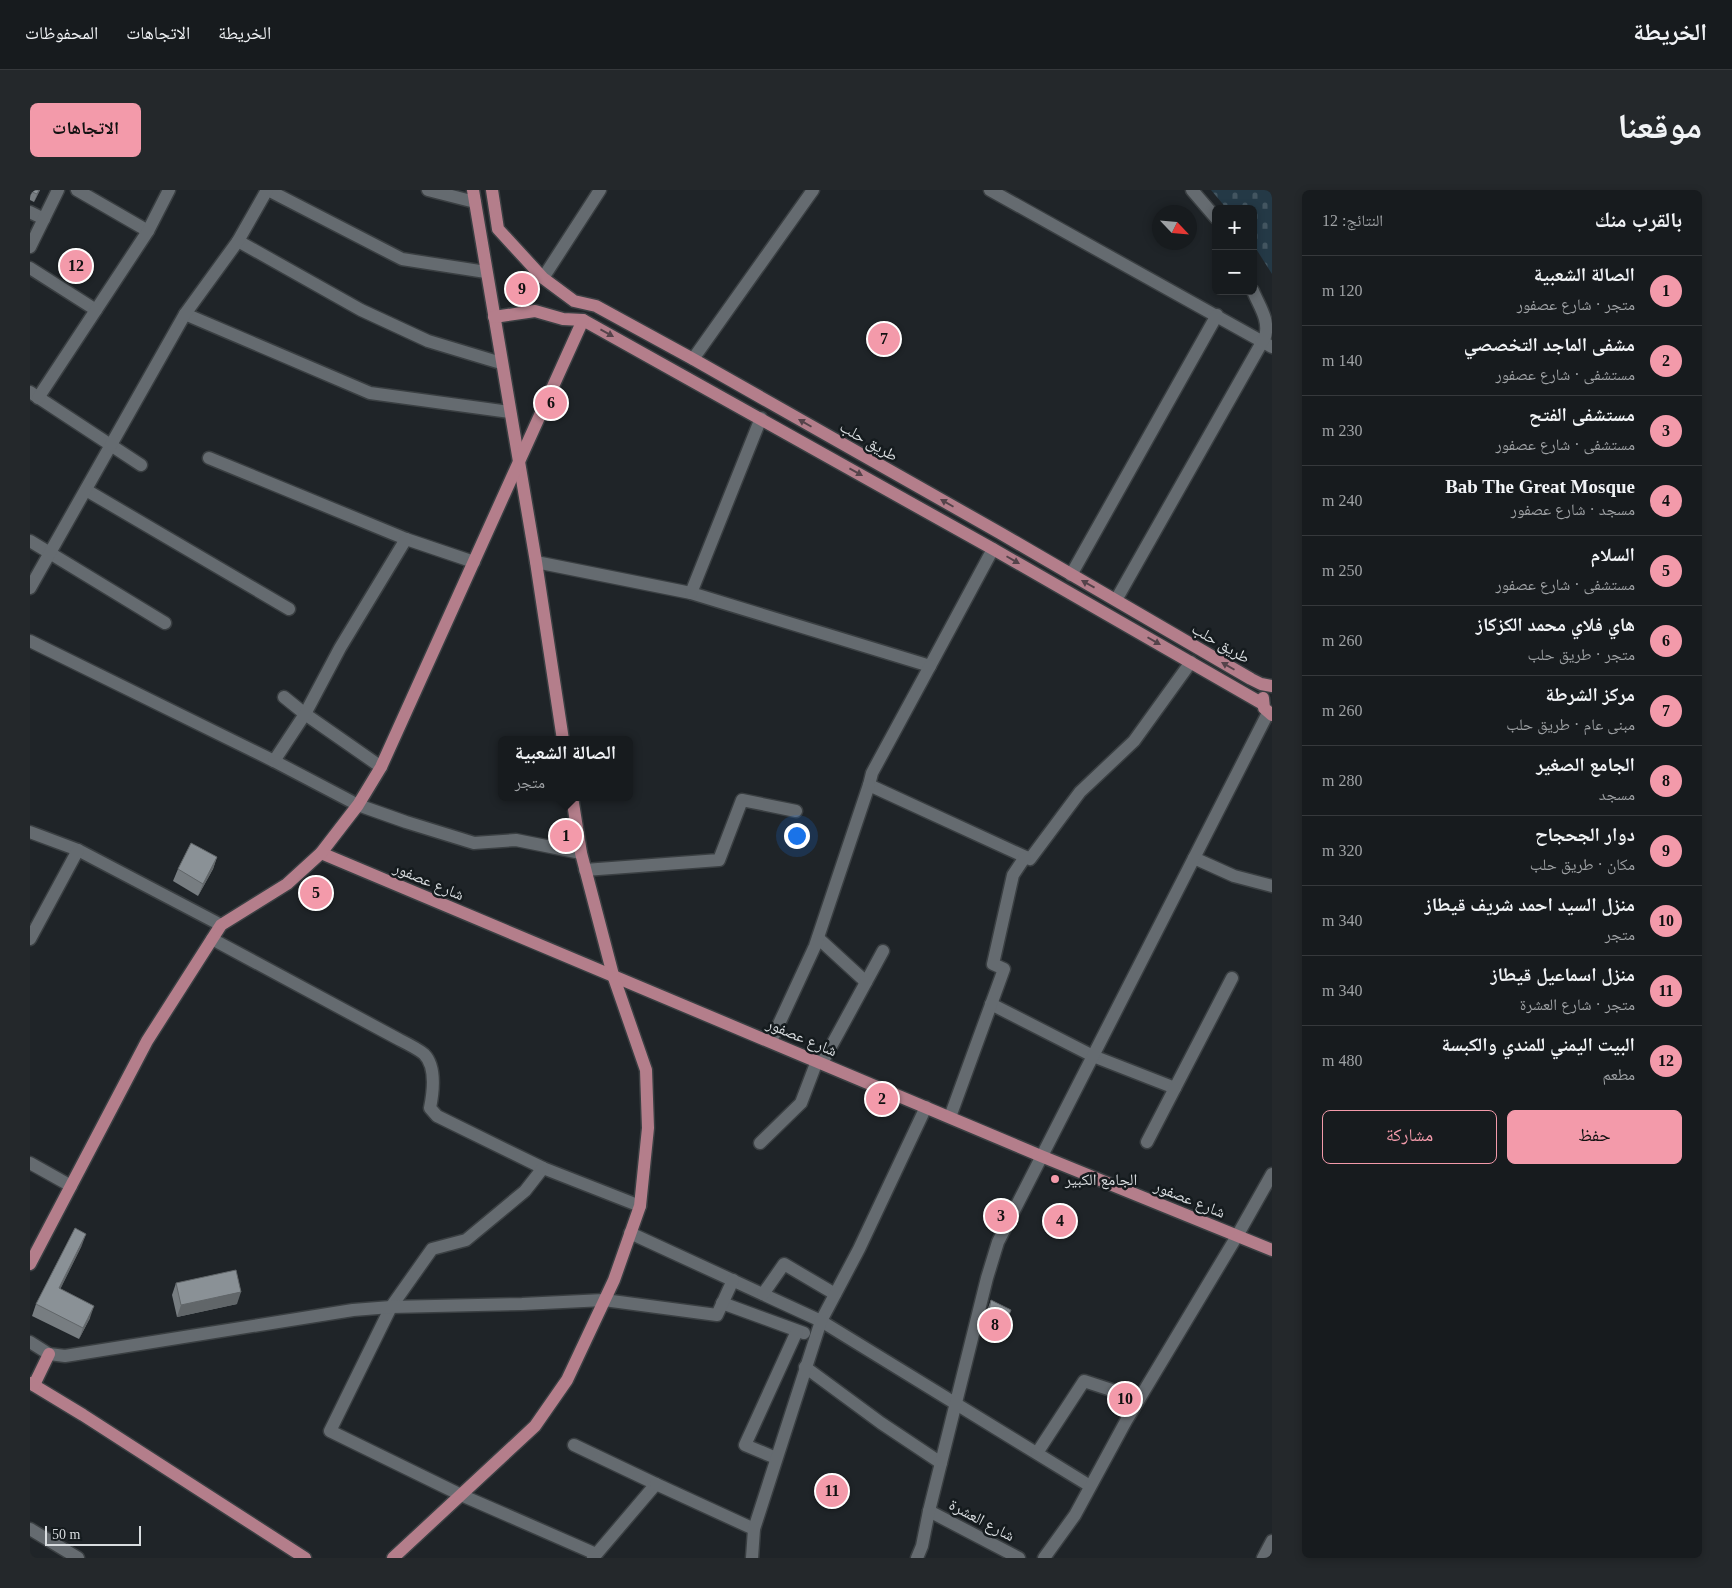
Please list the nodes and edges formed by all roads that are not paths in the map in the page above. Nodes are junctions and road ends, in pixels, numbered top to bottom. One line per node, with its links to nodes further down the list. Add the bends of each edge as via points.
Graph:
1 (58, 190): 14 (street)
2 (77, 190): 16 (street)
3 (168, 190): 16 (street)
4 (268, 190): 18 (street); 21 (street, via 402,259)
5 (428, 190): 11 (street)
6 (600, 190): 22 (street)
7 (813, 190): 32 (street)
8 (990, 190): 27 (street)
9 (1192, 190): 13 (street)
10 (495, 193): 15 (main road)
11 (474, 196): 17 (main road)
12 (30, 212): 14 (street)
13 (1212, 213)
14 (44, 219): 19 (street)
15 (498, 229): 17 (main road); 22 (main road, طريق حلب)
16 (148, 231): 25 (street)
17 (480, 238): 21 (main road)
18 (238, 241): 26 (street); 33 (street, via 361,310 419,337)
19 (30, 247)
20 (30, 268): 25 (street)
21 (486, 272): 28 (main road)
22 (543, 278): 24 (main road, طريق حلب)
23 (1255, 295): 31 (street, via 1266,320)
24 (574, 301): 29 (main road); 32 (main road, طريق حلب, via 596,306)
25 (96, 310): 34 (street)
26 (185, 314): 35 (street, via 370,393); 37 (street)
27 (1217, 315): 31 (street); 48 (street)
28 (494, 317): 29 (main road, via 535,310); 33 (main road)
29 (563, 319): 30 (main road)
30 (583, 320): 36 (main road, one-way to 36); 39 (main road)
31 (1268, 344): 51 (street)
32 (693, 359): 48 (main road, طريق حلب, one-way to 32)
33 (502, 363): 35 (main road)
34 (34, 395): 37 (street)
35 (510, 412): 39 (main road)
36 (761, 418): 44 (main road, one-way to 44); 50 (street)
37 (111, 445): 40 (street); 41 (street)
38 (209, 458): 42 (street)
39 (518, 462): 46 (main road); 47 (main road)
40 (141, 465)
41 (86, 490): 45 (street); 52 (street)
42 (406, 540): 46 (street); 60 (street, via 340,648)
43 (30, 541): 45 (street)
44 (993, 549): 55 (main road, one-way to 55); 56 (street)
45 (50, 554): 49 (street); 53 (street)
46 (474, 562): 63 (main road)
47 (536, 562): 50 (street); 61 (main road)
48 (1071, 575): 51 (main road, طريق حلب, one-way to 48)
49 (30, 588)
50 (691, 593): 56 (street)
51 (1116, 600): 57 (main road, طريق حلب, one-way to 51, via 1251,679)
52 (290, 609)
53 (165, 622)
54 (30, 641): 62 (street)
55 (1191, 662): 59 (main road); 72 (street, via 1134,741 1080,792 1030,859)
56 (930, 666): 64 (street, via 872,773)
57 (1272, 686): 59 (main road, via 1265,693)
58 (284, 697): 60 (street)
59 (1268, 711): 73 (street)
60 (305, 714): 62 (street); 63 (street)
61 (562, 736)
62 (274, 761): 66 (street)
63 (381, 766): 66 (main road)
64 (869, 785): 72 (street); 77 (street)
65 (573, 801): 71 (main road)
66 (358, 806): 70 (main road); 71 (street, via 474,843 516,840)
67 (796, 811): 74 (street, via 742,800 719,860)
68 (30, 832): 69 (street)
69 (78, 850): 76 (street); 78 (street)
70 (321, 853): 76 (main road, via 287,884); 81 (main road, شارع عصفور)
71 (581, 853): 74 (main road)
72 (1026, 857): 84 (street, via 1011,884 993,964 1004,969)
73 (1194, 858): 75 (street, via 1234,876); 86 (street)
74 (585, 870): 81 (main road)
75 (1272, 886)
76 (221, 925): 79 (main road)
77 (818, 938): 83 (street); 85 (street)
78 (30, 939)
79 (212, 939): 95 (street, via 425,1055 432,1069 430,1108 437,1116); 97 (main road, via 147,1041)
80 (883, 951): 83 (street)
81 (613, 975): 85 (main road, شارع عصفور); 98 (main road, via 646,1070 648,1128)
82 (1232, 978): 88 (street)
83 (866, 982): 87 (street)
84 (991, 1004): 86 (street); 90 (street)
85 (770, 1041): 87 (main road, شارع عصفور)
86 (1093, 1056): 88 (street); 93 (street)
87 (820, 1062): 89 (main road, شارع عصفور); 92 (street, via 801,1103)
88 (1175, 1088): 91 (street)
89 (926, 1107): 90 (main road, شارع عصفور); 105 (street)
90 (950, 1117): 93 (main road, شارع عصفور)
91 (1147, 1142)
92 (760, 1143)
93 (1041, 1156): 100 (main road, شارع عصفور); 117 (street, via 998,1242)
94 (30, 1163): 97 (street)
95 (543, 1168): 98 (street); 107 (street, via 525,1191 466,1240 432,1249)
96 (1272, 1174): 100 (street)
97 (71, 1186): 102 (main road)
98 (640, 1206): 99 (main road)
99 (630, 1233): 103 (street); 106 (main road)
100 (1238, 1236): 101 (main road, شارع عصفور); 116 (street)
101 (1272, 1250)
102 (30, 1264)
103 (733, 1280): 104 (street); 108 (street)
104 (763, 1294): 105 (street, via 784,1264); 109 (street)
105 (835, 1294): 109 (street)
106 (604, 1300): 107 (street); 108 (street); 124 (main road, via 567,1380 535,1426)
107 (392, 1307): 113 (street, via 354,1310 65,1356); 124 (street, via 330,1431)
108 (719, 1309): 110 (street)
109 (821, 1321): 111 (street); 117 (street)
110 (797, 1330): 111 (street); 120 (street, via 745,1445)
111 (815, 1337): 114 (street)
112 (30, 1342): 113 (street)
113 (49, 1354): 115 (main road)
114 (805, 1367): 120 (street); 121 (street)
115 (32, 1384): 130 (main road)
116 (1139, 1399): 119 (street, via 1084,1381); 123 (street)
117 (956, 1403): 119 (street); 121 (street)
118 (574, 1446): 122 (street)
119 (1037, 1453): 123 (street)
120 (776, 1458): 127 (street)
121 (941, 1463): 125 (street)
122 (656, 1484): 127 (street); 128 (street)
123 (1090, 1486): 135 (street)
124 (461, 1495): 128 (street); 131 (main road)
125 (929, 1510): 133 (street); 134 (street, شارع العشرة)
126 (30, 1529): 129 (street)
127 (754, 1529): 132 (street)
128 (594, 1556)
129 (78, 1558)
130 (305, 1558)
131 (394, 1558)
132 (752, 1558)
133 (918, 1558)
134 (1019, 1558)
135 (1044, 1558)

